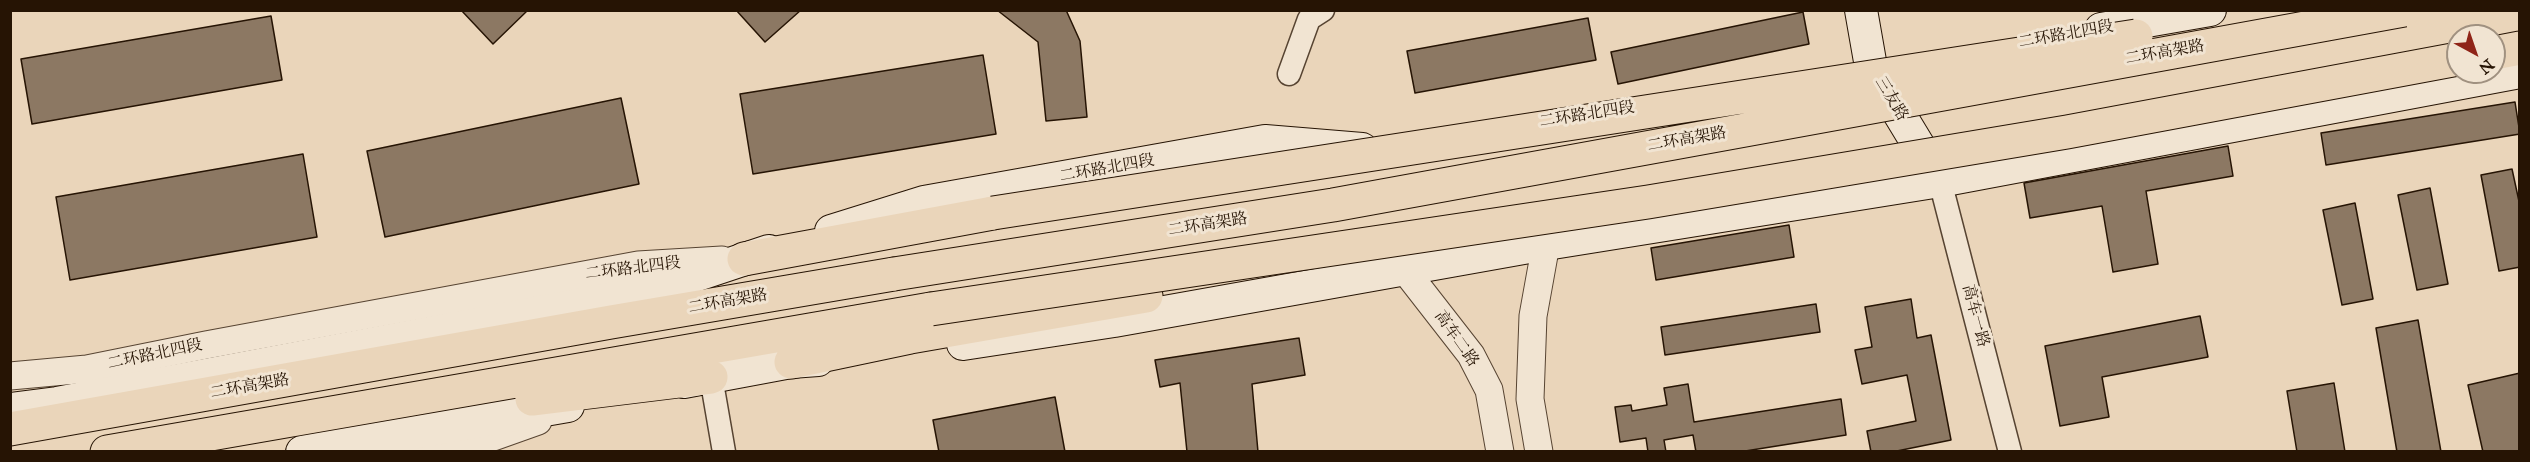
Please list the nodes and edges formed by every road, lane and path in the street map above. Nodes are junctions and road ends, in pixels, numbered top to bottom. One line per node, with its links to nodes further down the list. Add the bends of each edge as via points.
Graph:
1 (1323, 10): 9 (street, via 1309,19)
2 (1861, 10): 7 (main road, 三友路)
3 (2210, 10): 7 (main road, 二环路北四段)
4 (2404, 10): 5 (highway, 二环高架路, bridge)
5 (2230, 40): 13 (highway, bridge, via 2157,32 993,213); 20 (highway, 二环高架路, bridge, via 1333,205 929,268)
6 (2446, 61): 10 (highway, bridge)
7 (1871, 68): 11 (main road, 三友路); 13 (main road, 二环路北四段, via 1373,150 1265,141 924,202)
8 (2520, 72): 11 (main road)
9 (1289, 74)
10 (2067, 132): 15 (highway, bridge, via 2009,153 1146,296); 21 (highway, bridge, via 1648,202 931,309)
11 (1940, 181): 12 (main road); 28 (street, 高车一路)
12 (1546, 244): 14 (main road); 27 (street, via 1533,316 1530,399)
13 (744, 259): 16 (street, 二环路北四段, via 638,265 87,369); 19 (main road, via 646,292)
14 (1404, 269): 15 (main road, via 915,351); 26 (street, 高车二路, via 1471,355 1489,390)
15 (791, 362): 17 (main road)
16 (10, 376)
17 (711, 376): 18 (main road); 22 (highway, via 504,403); 25 (street)
18 (587, 403): 23 (main road); 24 (street, via 493,437)
19 (10, 409)
20 (10, 429)
21 (107, 452)
22 (232, 452)
23 (303, 452)
24 (396, 452)
25 (723, 452)
26 (1500, 452)
27 (1539, 452)
28 (2010, 452)

